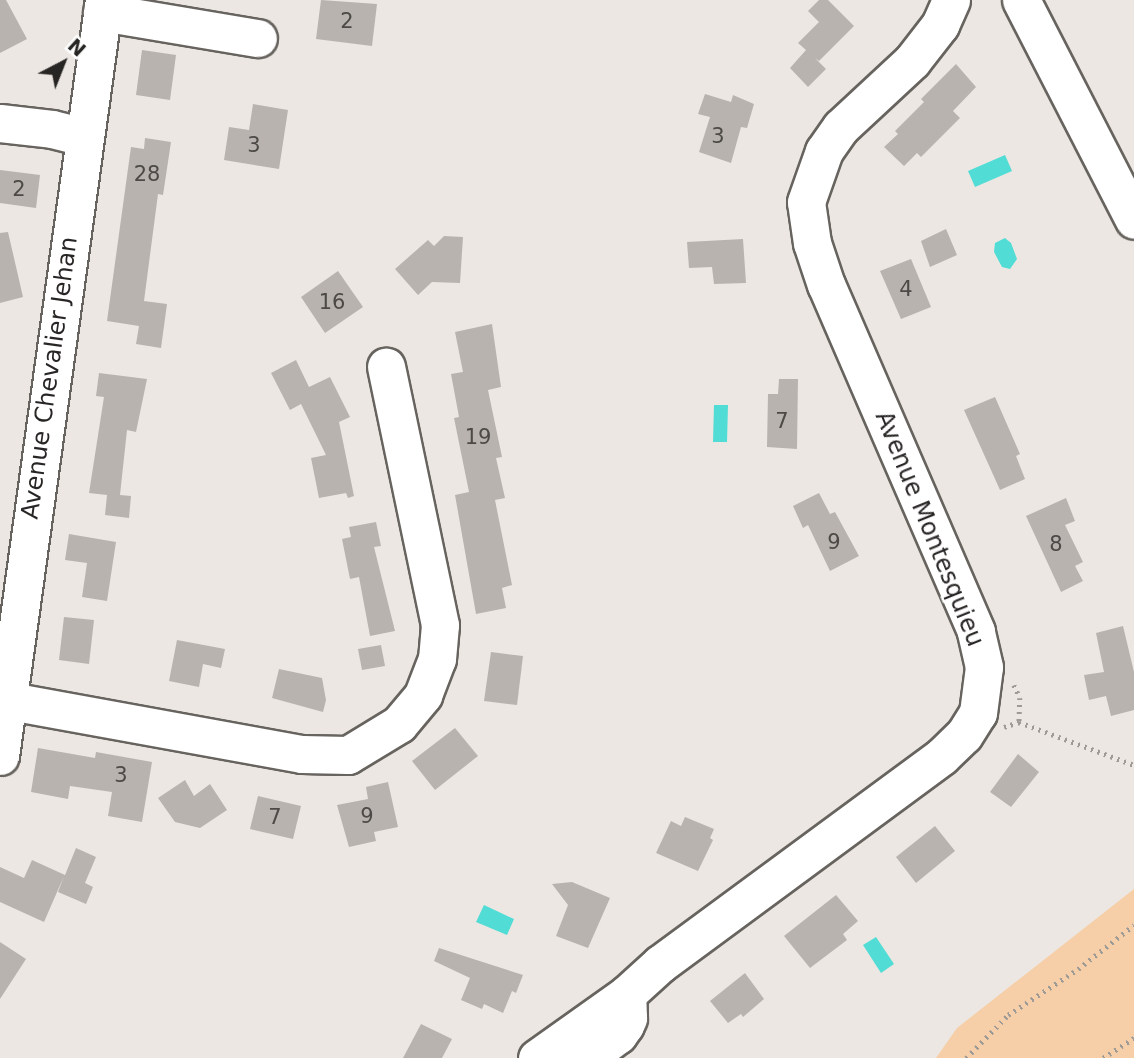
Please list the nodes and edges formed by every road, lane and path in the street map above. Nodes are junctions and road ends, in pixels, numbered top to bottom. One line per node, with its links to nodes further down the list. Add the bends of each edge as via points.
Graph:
1 (951, 0): 15 (street, Avenue Montesquieu, via 940,26 912,61 841,127 824,151 806,202 812,243 826,285 976,631 984,667 978,713 942,756 660,964)
2 (1021, 0): 7 (street)
3 (103, 6): 4 (street); 6 (street, Avenue Chevalier Jehan)
4 (258, 38)
5 (0, 123): 6 (street)
6 (83, 136): 9 (street, Avenue Chevalier Jehan)
7 (1134, 220)
8 (386, 367): 10 (street, via 440,625 437,659 423,695 399,724 348,755 302,754)
9 (11, 580): 10 (street, Avenue Chevalier Jehan)
10 (10, 701): 12 (street, Avenue Chevalier Jehan)
11 (997, 732): 13 (path, via 1019,722)
12 (0, 756)
13 (1134, 765)
14 (1134, 925): 19 (path, via 1008,1015)
15 (627, 994): 17 (street, Avenue Montesquieu); 18 (street, via 625,1025)
16 (1134, 1038): 20 (path)
17 (537, 1058)
18 (587, 1058)
19 (966, 1058)
20 (1103, 1058)

